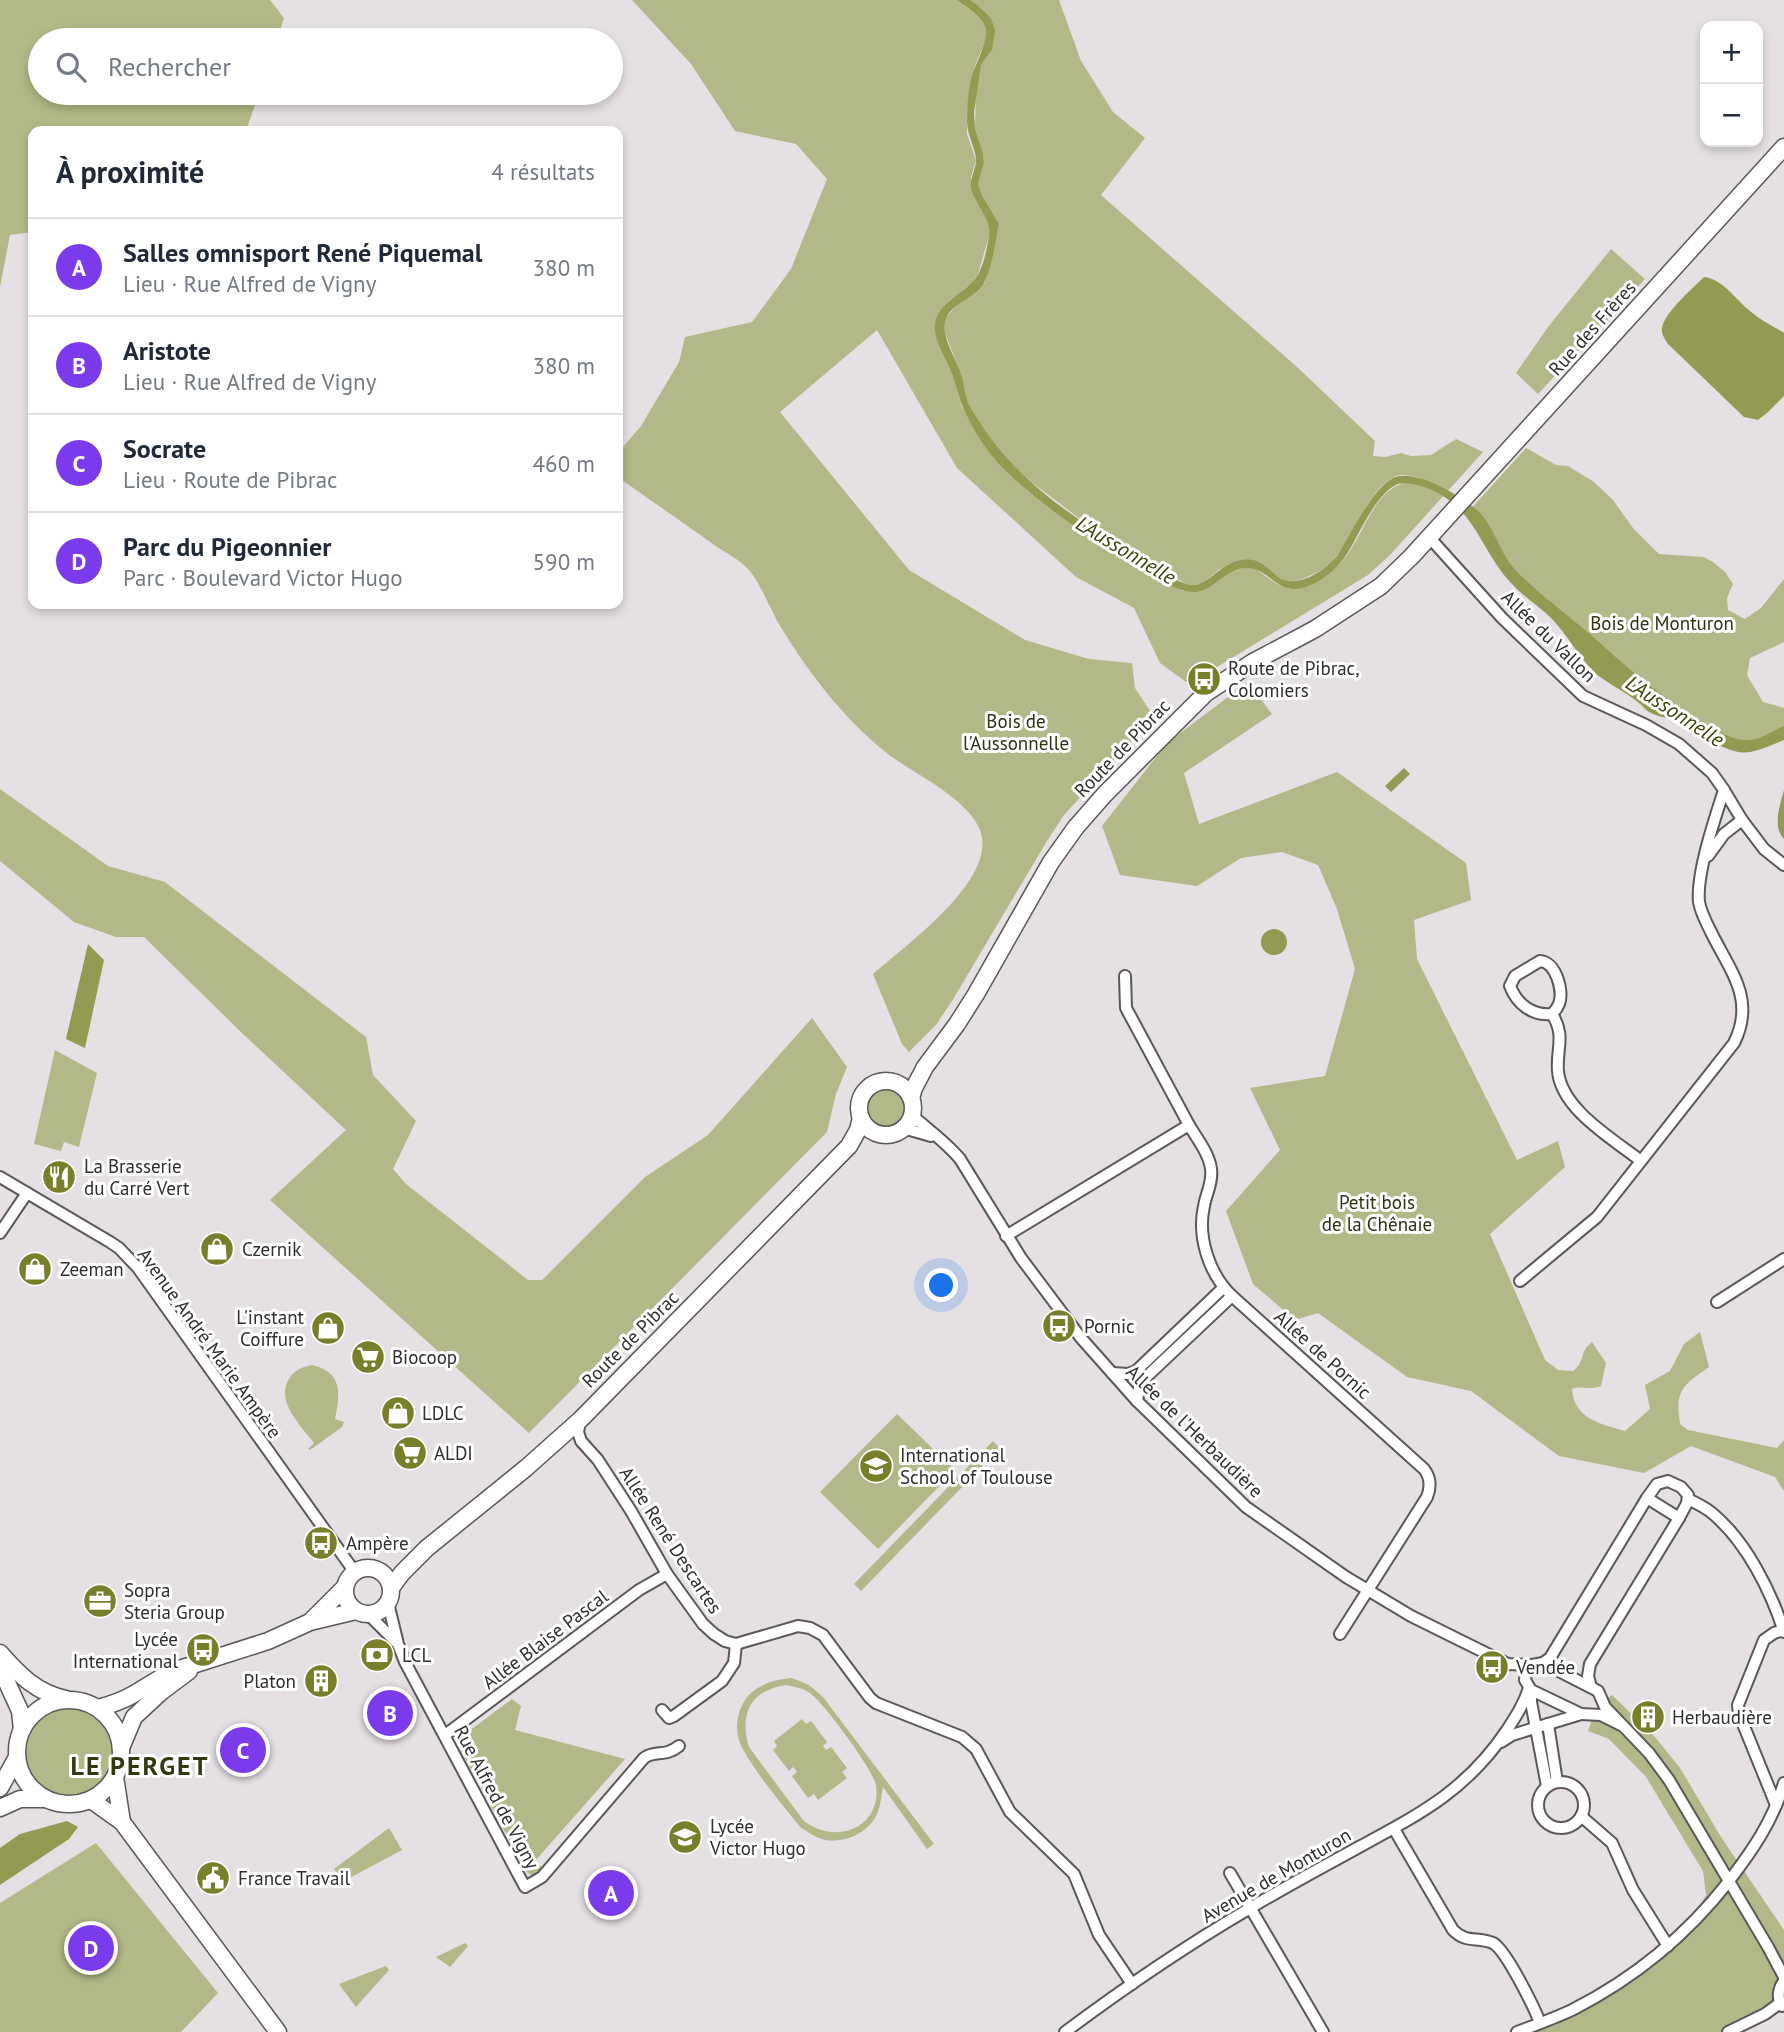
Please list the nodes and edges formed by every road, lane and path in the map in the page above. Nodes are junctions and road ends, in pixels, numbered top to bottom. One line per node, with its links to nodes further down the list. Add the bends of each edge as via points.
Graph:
1 (1784, 147): 2 (main road, Rue des Frères)
2 (1429, 537): 3 (street, Allée du Vallon, via 1502,618 1583,696 1679,744); 9 (main road, Route de Pibrac, via 1381,586 1206,693 1105,794 1051,862 957,1024)
3 (1724, 790): 4 (street, Allée du Vallon); 5 (street)
4 (1742, 820): 5 (street, via 1724,834); 6 (street, Allée du Vallon, via 1764,849)
5 (1704, 862): 17 (street, via 1700,909 1741,992 1742,1021 1734,1043)
6 (1784, 865)
7 (1125, 976): 14 (street, Allée de Pornic, via 1126,1008)
8 (1552, 1014): 8 (street, via 1560,1002 1559,990 1551,965 1542,960 1515,976 1510,986 1527,1009); 17 (street, via 1561,1035 1558,1069 1564,1094 1581,1114)
9 (925, 1067): 10 (main road, Route de Pibrac); 11 (main road, Route de Pibrac)
10 (896, 1082): 11 (main road); 12 (main road, via 880,1081 867,1089 859,1103)
11 (911, 1098): 13 (main road)
12 (861, 1118): 15 (main road, via 869,1129); 16 (main road, Route de Pibrac)
13 (908, 1122): 15 (main road, via 891,1134); 21 (street, Allée de l'Herbaudière, via 948,1146 960,1159)
14 (1189, 1125): 21 (street); 24 (street, Allée de Pornic, via 1211,1166 1202,1237 1211,1266)
15 (881, 1134): 16 (main road, Route de Pibrac)
16 (849, 1146): 28 (main road, Route de Pibrac)
17 (1641, 1161): 23 (street, via 1597,1217)
18 (0, 1177): 19 (street, Avenue André Marie Ampère)
19 (27, 1193): 20 (street); 34 (street, Avenue André Marie Ampère, via 119,1248 138,1268)
20 (0, 1233)
21 (1006, 1236): 26 (street, Allée de l'Herbaudière, via 1057,1308)
22 (1784, 1259): 25 (street)
23 (1520, 1281)
24 (1227, 1292): 26 (street, via 1136,1371); 27 (street, via 1144,1379); 37 (street, Allée de Pornic, via 1428,1474 1426,1497)
25 (1717, 1302)
26 (1112, 1373): 27 (street, Allée de l'Herbaudière)
27 (1137, 1401): 37 (street, Allée de l'Herbaudière, via 1246,1507)
28 (581, 1419): 32 (main road, Route de Pibrac); 35 (street, Allée René Descartes, via 581,1441 631,1511)
29 (1647, 1499): 30 (street, via 1657,1484 1668,1481 1684,1489); 31 (street); 47 (street, Avenue de Monturon, via 1550,1658)
30 (1688, 1499): 31 (street); 41 (street, via 1718,1518 1748,1555)
31 (1678, 1518): 51 (street, via 1590,1664)
32 (427, 1548): 33 (main road, Route de Pibrac); 38 (main road, Route de Pibrac, via 402,1573)
33 (379, 1570): 34 (main road, via 364,1567); 38 (main road, via 386,1576)
34 (354, 1572): 36 (main road)
35 (667, 1574): 44 (street, Allée René Descartes, via 706,1628); 62 (street, Allée Blaise Pascal)
36 (344, 1588): 39 (main road, via 347,1601); 40 (main road)
37 (1368, 1591): 42 (street); 46 (street, Allée de l'Herbaudière)
38 (390, 1596): 39 (main road, via 380,1611); 43 (street, Rue Alfred de Vigny)
39 (362, 1613): 40 (main road); 43 (street, Rue Alfred de Vigny)
40 (310, 1622): 48 (main road)
41 (1784, 1631): 73 (street, via 1764,1640 1738,1708)
42 (1340, 1634)
43 (398, 1644): 62 (street, Rue Alfred de Vigny)
44 (736, 1644): 55 (street, via 734,1663 722,1681 674,1716 669,1718); 83 (street, via 798,1626 813,1629 876,1703 969,1742 1010,1812 1074,1874 1092,1923)
45 (0, 1653): 52 (main road, via 27,1682)
46 (1508, 1664): 47 (street, Allée de l'Herbaudière); 50 (street, Allée de l'Herbaudière)
47 (1538, 1664): 50 (street, Avenue de Monturon, via 1527,1672); 51 (street)
48 (193, 1665): 54 (main road); 65 (main road, via 134,1717)
49 (0, 1667): 61 (main road, via 20,1711)
50 (1528, 1686): 56 (street, Allée de l'Herbaudière); 60 (street); 63 (street, Avenue de Monturon, via 1521,1709)
51 (1591, 1687): 53 (street)
52 (68, 1700): 54 (main road); 61 (main road, via 43,1707)
53 (1602, 1702): 57 (street); 59 (street)
54 (97, 1708): 65 (main road, via 114,1726)
55 (662, 1710)
56 (1581, 1714): 57 (street); 58 (street, Avenue de Monturon)
57 (1594, 1714): 59 (street)
58 (1548, 1724): 60 (street, Avenue de Monturon); 69 (street)
59 (1620, 1725): 79 (street, via 1669,1780)
60 (1536, 1727): 63 (street, Avenue de Monturon); 69 (street)
61 (22, 1730): 66 (main road)
62 (445, 1735): 64 (street, Rue Alfred de Vigny, via 525,1887 542,1877 644,1758)
63 (1498, 1743): 77 (street, Avenue de Monturon, via 1448,1794)
64 (679, 1746)
65 (121, 1748): 67 (main road)
66 (17, 1758): 70 (main road); 71 (main road, via 24,1780)
67 (115, 1777): 72 (main road); 76 (main road)
68 (1784, 1783): 73 (street)
69 (1552, 1784): 75 (street, via 1570,1783 1580,1791); 75 (street, via 1538,1801 1544,1821 1562,1828)
70 (0, 1788)
71 (45, 1799): 72 (main road, via 59,1804); 74 (main road, via 20,1799)
72 (91, 1800): 76 (main road)
73 (1776, 1805): 79 (street, via 1751,1853)
74 (0, 1808)
75 (1581, 1816): 81 (street, via 1612,1843 1633,1890)
76 (122, 1822): 86 (main road)
77 (1394, 1829): 80 (street, Avenue de Monturon); 85 (street, via 1453,1930 1463,1938 1499,1948)
78 (1230, 1873): 80 (street)
79 (1729, 1881): 81 (street); 82 (street)
80 (1249, 1908): 83 (street, Avenue de Monturon); 88 (street)
81 (1668, 1946): 85 (street, via 1605,1992)
82 (1784, 1979): 84 (street, via 1779,1992)
83 (1132, 1984): 87 (street, Avenue de Monturon)
84 (1782, 2006): 90 (street)
85 (1540, 2023): 89 (street)
86 (278, 2032)
87 (1065, 2032)
88 (1324, 2032)
89 (1517, 2032)
90 (1728, 2032)

